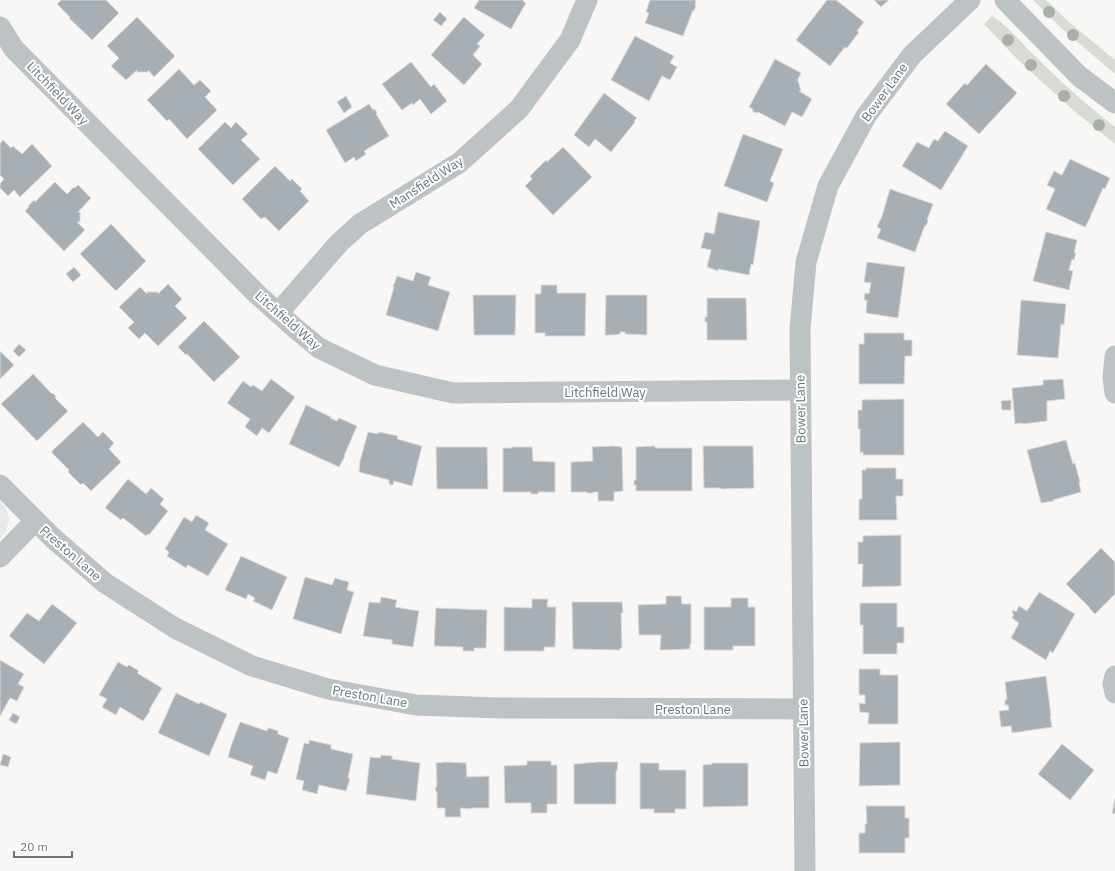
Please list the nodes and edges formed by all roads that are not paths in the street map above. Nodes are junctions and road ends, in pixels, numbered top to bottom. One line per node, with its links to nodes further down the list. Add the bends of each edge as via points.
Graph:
1 (587, 0): 6 (street, Mansfield Way, via 570,40 519,109 459,163 360,224 339,243)
2 (970, 0): 8 (street, Bower Lane, via 912,54 866,116 828,186 806,262 800,328)
3 (1005, 0): 5 (street, via 1079,76)
4 (0, 27): 6 (street, Litchfield Way, via 14,48)
5 (1115, 103)
6 (278, 313): 8 (street, Litchfield Way, via 319,348 375,375 453,393)
7 (1115, 356): 9 (street)
8 (800, 390): 15 (street, Bower Lane)
9 (1115, 393)
10 (0, 485): 11 (street, Preston Lane)
11 (35, 521): 12 (street); 15 (street, Preston Lane, via 105,583 175,628 252,666 328,689 416,705 500,708)
12 (0, 557)
13 (1115, 676): 14 (street)
14 (1115, 692)
15 (803, 709): 16 (street, Bower Lane)
16 (805, 871)

